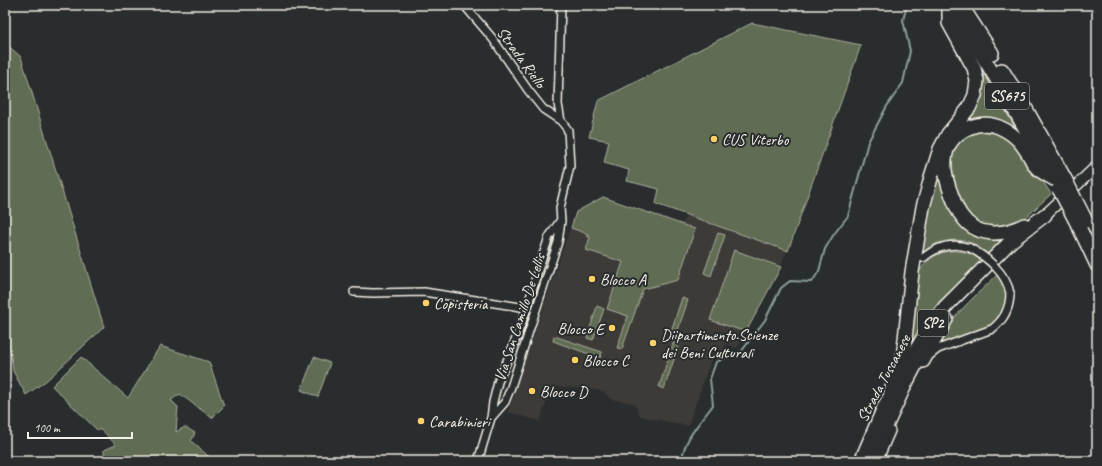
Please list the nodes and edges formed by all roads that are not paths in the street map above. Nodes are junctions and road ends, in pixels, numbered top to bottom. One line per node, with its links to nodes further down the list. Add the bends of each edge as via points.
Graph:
1 (464, 5): 5 (street, Strada Riello, via 493,39 543,109)
2 (561, 5): 5 (street, Strada Riello, via 558,104)
3 (950, 5): 7 (highway, SS675); 14 (highway, via 949,23 974,68 977,81 975,95 969,108 948,134 940,149 923,207)
4 (961, 5): 7 (highway, SS675, via 1022,102)
5 (562, 122): 9 (street, Via San Camillo De Lellis, via 568,130 570,166 560,208)
6 (1097, 166): 8 (main road, Strada Tuscanese / SP2)
7 (1060, 183): 8 (highway, via 1036,168 1022,142 1012,133 991,125 977,124 964,130 953,140 946,153 944,168 951,193 960,214 972,226 988,232 1004,233); 10 (highway, SS675, bridge)
8 (1045, 215): 17 (highway, Strada Tuscanese / SP2, via 1022,243); 19 (highway, Strada Tuscanese / SP2, via 1011,241 945,307 930,326)
9 (561, 221): 16 (street, Via San Camillo De Lellis, via 549,237); 20 (street, Via San Camillo De Lellis, via 556,249 511,387)
10 (1082, 223): 11 (highway, SS675); 13 (highway, SS675)
11 (1097, 245)
12 (923, 258): 14 (highway); 18 (street, bridge, via 945,245 954,244 970,248 1000,273 1010,292 1008,309 992,329 938,349)
13 (1097, 265)
14 (912, 272): 19 (highway, via 903,358)
15 (354, 292): 16 (street, via 424,292)
16 (527, 308): 20 (street, Via San Camillo De Lellis, via 498,382)
17 (946, 319): 18 (highway); 23 (highway, Strada Tuscanese / SP2, via 923,351 905,384)
18 (923, 361): 24 (street, Strada Tuscanese)
19 (890, 397): 22 (highway, Strada Tuscanese / SP2)
20 (492, 418): 21 (street, Via San Camillo De Lellis)
21 (478, 461)
22 (861, 461)
23 (870, 461)
24 (878, 461)

